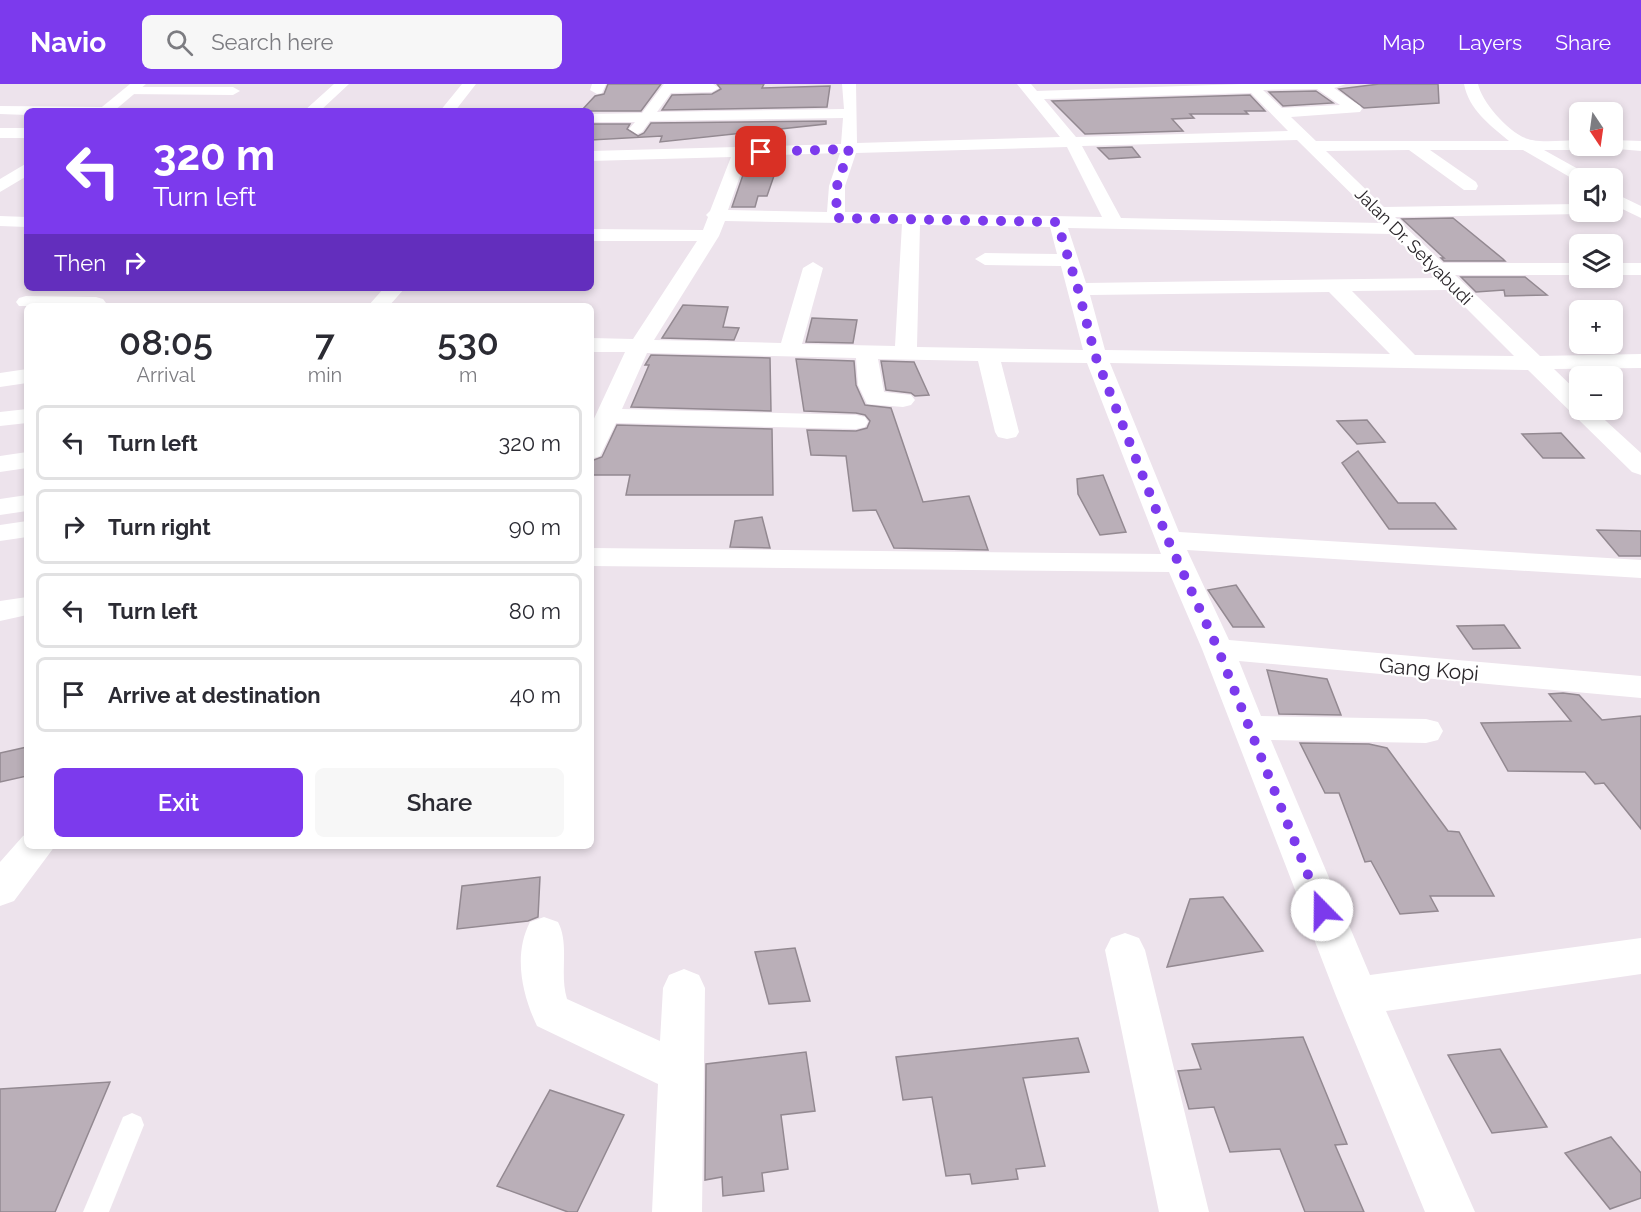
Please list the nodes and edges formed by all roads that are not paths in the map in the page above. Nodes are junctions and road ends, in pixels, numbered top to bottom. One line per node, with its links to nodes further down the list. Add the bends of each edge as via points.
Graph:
1 (342, 84): 16 (street)
2 (469, 84): 17 (street)
3 (1319, 84): 4 (street); 6 (street); 21 (street, via 1355,109)
4 (1342, 84)
5 (1470, 84): 30 (street, via 1475,98)
6 (1251, 86): 12 (street); 21 (street, Jalan Dr. Setyabudi)
7 (134, 88): 10 (street); 15 (street)
8 (1028, 89): 12 (street); 29 (street)
9 (667, 90): 11 (street); 22 (street)
10 (233, 91)
11 (718, 93)
12 (1103, 93): 18 (street)
13 (816, 99): 14 (street)
14 (850, 99): 22 (street); 35 (street)
15 (110, 108)
16 (314, 108)
17 (449, 108)
18 (1116, 108)
19 (0, 110): 20 (street)
20 (24, 110)
21 (1277, 113): 28 (street, Jalan Dr. Setyabudi)
22 (645, 117): 23 (street); 37 (street)
23 (594, 118)
24 (1129, 124): 27 (street)
25 (0, 133): 26 (street)
26 (24, 133)
27 (1142, 140): 28 (street); 29 (street)
28 (1306, 140): 31 (street); 46 (street, Jalan Dr. Setyabudi)
29 (1071, 142): 35 (street); 54 (street)
30 (1522, 144): 31 (street); 32 (street); 39 (street)
31 (1412, 145): 40 (street)
32 (1569, 145)
33 (1623, 145): 34 (street)
34 (1641, 146)
35 (849, 149): 36 (street); 48 (street, via 837,186)
36 (740, 153): 37 (street); 47 (street)
37 (620, 155): 38 (street)
38 (594, 156)
39 (1569, 171)
40 (1470, 186)
41 (1623, 202): 45 (street)
42 (1569, 209): 44 (street)
43 (1623, 209): 45 (street)
44 (1504, 210): 46 (street); 55 (street)
45 (1638, 210)
46 (1380, 212): 56 (street, Jalan Dr. Setyabudi)
47 (715, 215): 48 (street); 58 (street)
48 (836, 218): 49 (street)
49 (911, 220): 51 (street); 77 (street)
50 (0, 221): 52 (street)
51 (976, 221): 53 (street); 64 (street, via 986,265)
52 (24, 222)
53 (1057, 222): 54 (street); 64 (street)
54 (1114, 223): 56 (street)
55 (1529, 228)
56 (1399, 229): 60 (street, Jalan Dr. Setyabudi)
57 (594, 235): 58 (street)
58 (710, 236): 74 (street)
59 (813, 268): 75 (street)
60 (1440, 268): 61 (street); 66 (street, Jalan Dr. Setyabudi)
61 (1569, 268)
62 (1623, 268): 63 (street)
63 (1641, 268)
64 (1074, 274): 65 (street); 79 (street)
65 (1333, 284): 66 (street); 80 (street)
66 (1453, 284): 82 (street, Jalan Dr. Setyabudi)
67 (109, 291): 71 (street)
68 (392, 291): 72 (street)
69 (26, 302): 70 (street)
70 (60, 303)
71 (95, 303)
72 (381, 303)
73 (594, 345): 74 (street)
74 (640, 345): 75 (street); 88 (street)
75 (790, 349): 76 (street)
76 (866, 351): 77 (street); 86 (street, via 875,399)
77 (906, 353): 78 (street)
78 (988, 355): 79 (street); 92 (street)
79 (1095, 355): 80 (street); 101 (street)
80 (1409, 361): 82 (street)
81 (1641, 361): 82 (street)
82 (1532, 363): 85 (street, Jalan Dr. Setyabudi)
83 (24, 376): 84 (street)
84 (0, 380)
85 (1569, 398)
86 (903, 400)
87 (24, 416): 89 (street)
88 (608, 416): 91 (street); 93 (street)
89 (0, 420)
90 (1592, 420): 96 (street, Jalan Dr. Setyabudi)
91 (856, 422)
92 (1006, 432)
93 (594, 445)
94 (24, 460): 95 (street)
95 (0, 464)
96 (1641, 467)
97 (24, 503): 98 (street)
98 (0, 507)
99 (24, 530): 100 (street)
100 (0, 534)
101 (1173, 552): 102 (street); 103 (street); 106 (street)
102 (594, 556)
103 (1641, 569)
104 (24, 607): 105 (street)
105 (0, 611)
106 (1218, 649): 107 (street, Gang Kopi); 108 (street)
107 (1641, 687)
108 (1249, 728): 109 (street); 116 (street)
109 (1425, 731)
110 (34, 849): 111 (street)
111 (0, 890)
112 (544, 934): 117 (street, via 543,983 545,1000 552,1012)
113 (1125, 950): 121 (street)
114 (1641, 956): 116 (street)
115 (684, 988): 117 (street)
116 (1357, 996): 122 (street)
117 (682, 1073): 120 (street)
118 (132, 1125): 119 (lane)
119 (96, 1212)
120 (677, 1212)
121 (1184, 1212)
122 (1450, 1212)

